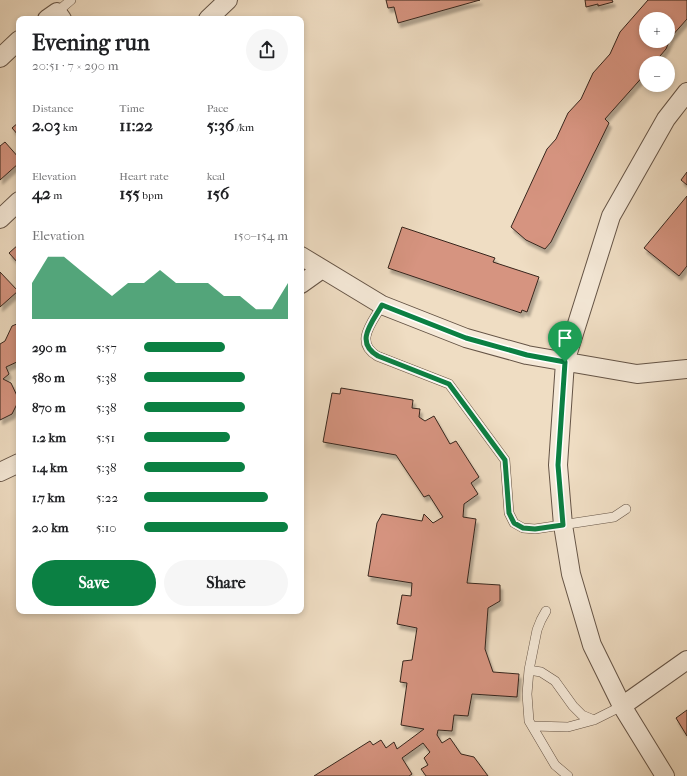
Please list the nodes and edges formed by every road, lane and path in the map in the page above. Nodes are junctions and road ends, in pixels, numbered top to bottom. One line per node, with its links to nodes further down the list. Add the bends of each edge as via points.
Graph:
1 (71, 0): 3 (lane)
2 (228, 0): 4 (street)
3 (56, 16)
4 (211, 16)
5 (16, 43): 6 (street)
6 (0, 58)
7 (687, 92): 14 (street, via 666,119 611,216)
8 (16, 203): 9 (street)
9 (0, 219)
10 (304, 258): 11 (street)
11 (322, 269): 12 (street); 13 (street)
12 (304, 282)
13 (382, 305): 14 (street, via 466,338 527,355); 19 (lane, via 365,335 366,344 371,352 449,384 505,460 509,513 514,523 523,528 535,529)
14 (565, 362): 15 (street, via 637,374); 19 (street, via 558,465)
15 (687, 369)
16 (16, 464): 17 (street)
17 (0, 472)
18 (626, 508): 19 (lane, via 614,517)
19 (563, 525): 23 (street, via 571,574 592,645)
20 (546, 611): 22 (lane, via 538,630)
21 (687, 660): 23 (street)
22 (529, 670): 24 (lane, via 541,672 555,681 582,715); 25 (lane, via 527,694 529,721)
23 (622, 706): 24 (lane); 27 (street)
24 (594, 720): 25 (lane, via 568,727)
25 (533, 726): 26 (lane, via 555,765)
26 (568, 776)
27 (665, 776)

